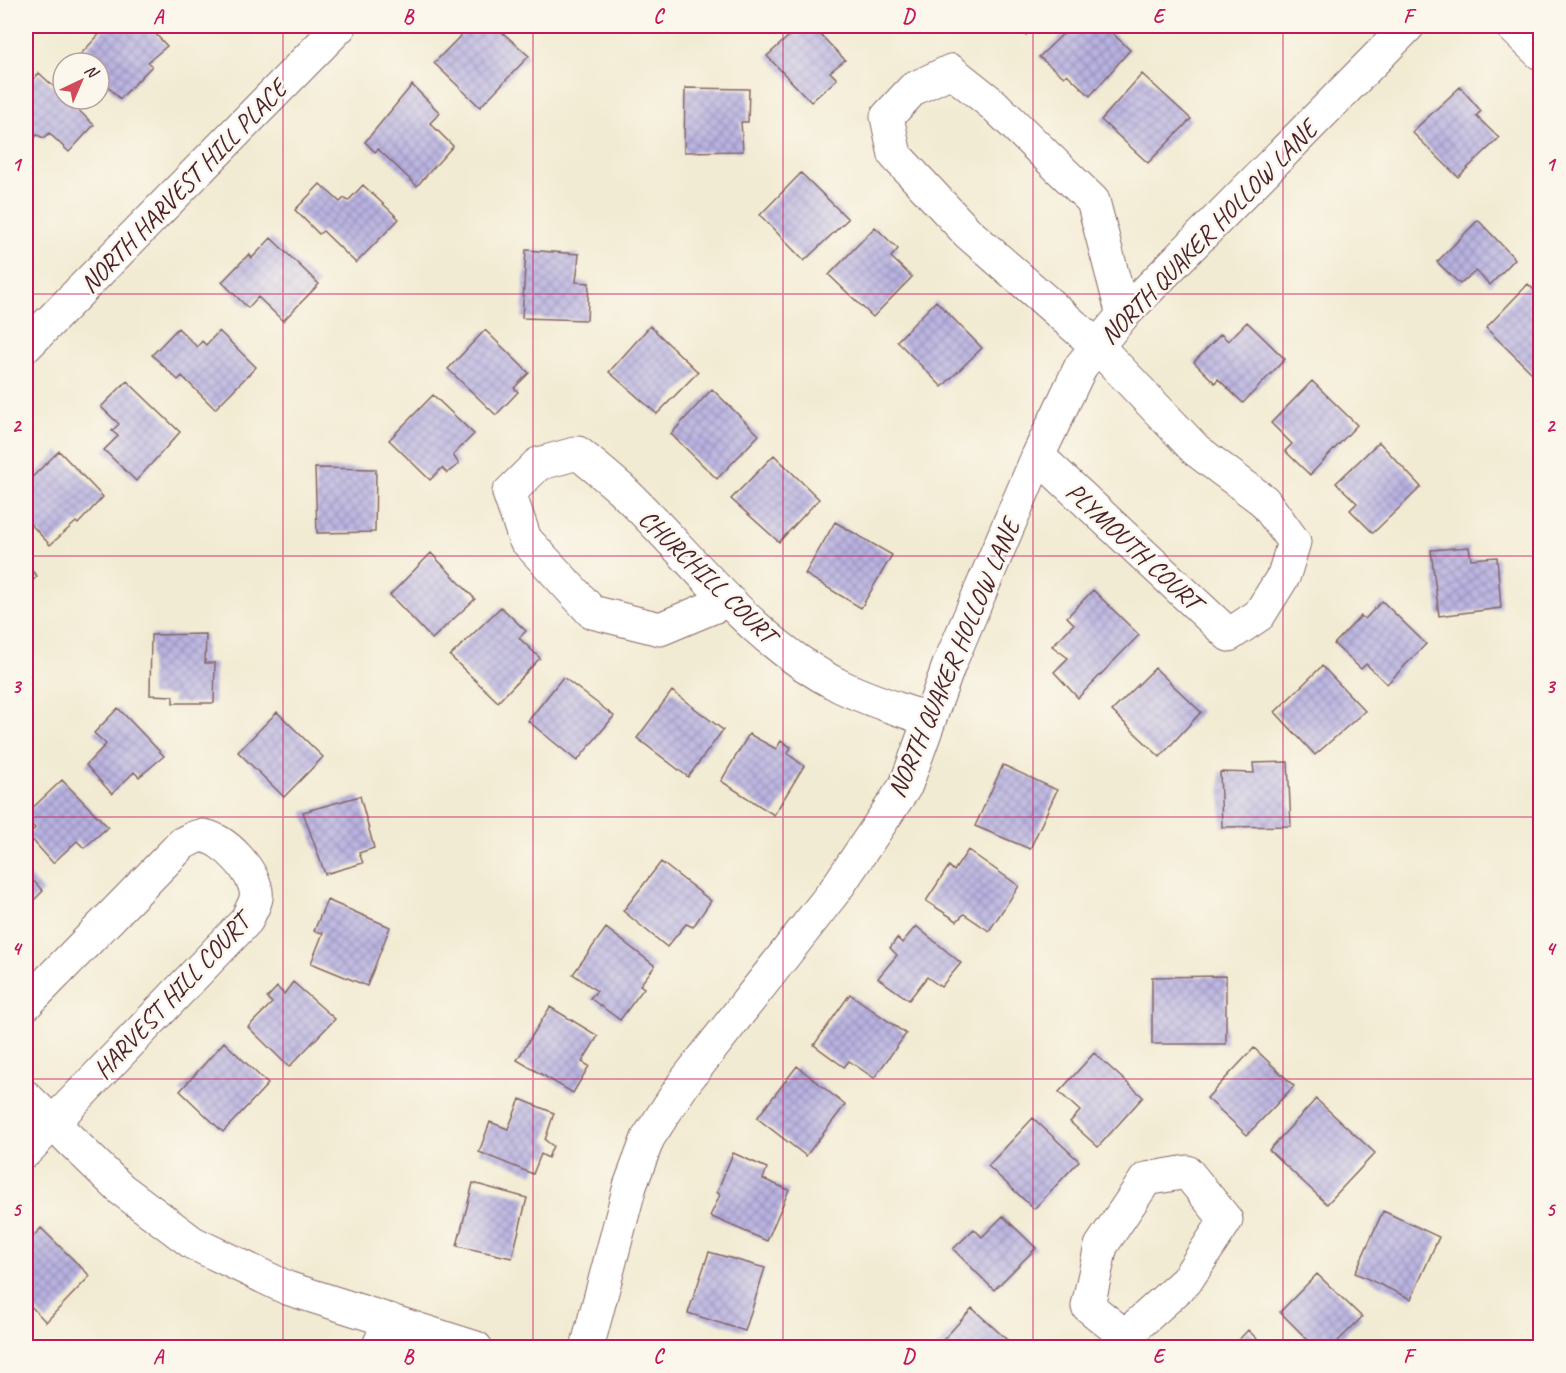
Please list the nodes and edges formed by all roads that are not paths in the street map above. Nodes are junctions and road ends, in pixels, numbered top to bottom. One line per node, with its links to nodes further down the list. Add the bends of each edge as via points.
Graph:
1 (340, 26): 6 (street, NORTH HARVEST HILL PLACE)
2 (1408, 26): 5 (street, NORTH QUAKER HOLLOW LANE)
3 (1512, 26): 4 (street)
4 (1540, 53)
5 (1123, 315): 7 (street, NORTH QUAKER HOLLOW LANE); 7 (street, via 1093,201 995,106 951,71 913,89 887,117 896,155 969,233)
6 (26, 346)
7 (1097, 346): 8 (street, NORTH QUAKER HOLLOW LANE, via 1081,366); 8 (street, PLYMOUTH COURT, via 1196,450 1264,501 1294,542 1284,575 1259,615 1229,635)
8 (1038, 456): 10 (street, NORTH QUAKER HOLLOW LANE)
9 (727, 601): 9 (street, CHURCHILL COURT, via 620,489 578,453 538,464 509,494 525,539 592,612 660,629); 10 (street, CHURCHILL COURT, via 795,658 840,686)
10 (929, 720): 18 (street, NORTH QUAKER HOLLOW LANE, via 906,785 836,890 684,1083 648,1138 630,1186)
11 (26, 1004): 13 (street, HARVEST HILL COURT, via 183,843 200,836 212,839 232,853 252,876 256,897 247,920)
12 (26, 1097): 13 (street)
13 (52, 1123): 14 (street, HARVEST HILL COURT); 15 (street, via 121,1189 193,1242)
14 (26, 1151)
15 (384, 1334): 17 (street)
16 (1121, 1342): 16 (street, via 1186,1281 1226,1220 1187,1172 1146,1179 1101,1246 1088,1306)
17 (476, 1347)
18 (587, 1347)

